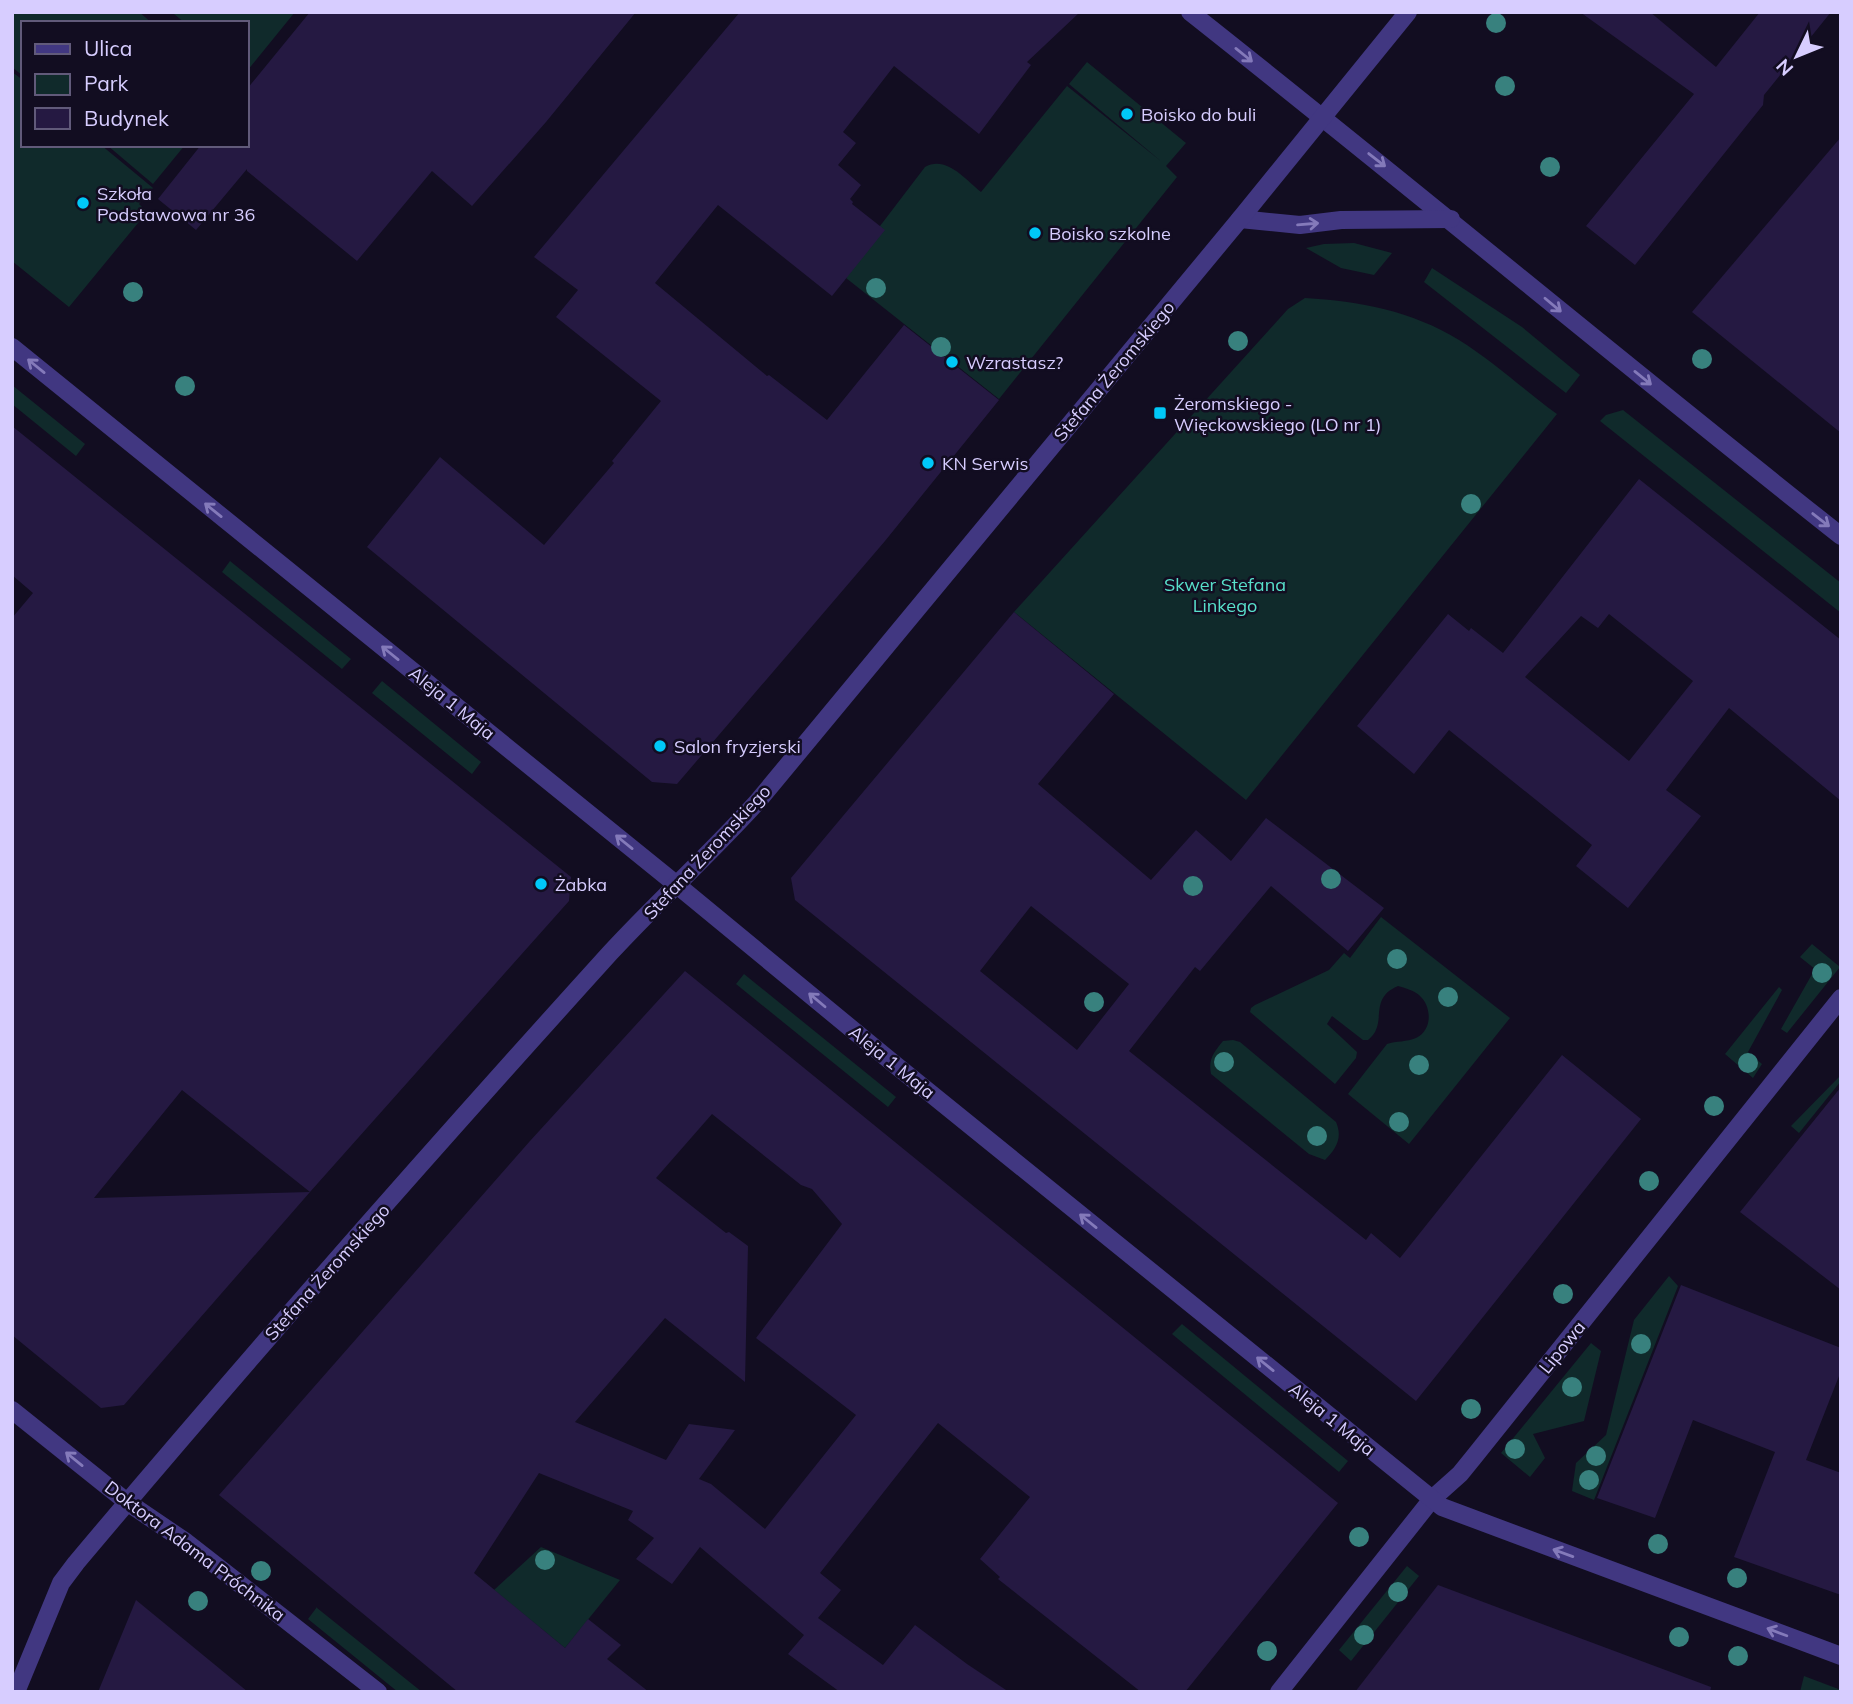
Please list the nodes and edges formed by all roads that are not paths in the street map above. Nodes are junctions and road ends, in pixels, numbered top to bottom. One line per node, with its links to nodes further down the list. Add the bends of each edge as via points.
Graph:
1 (1190, 12): 3 (street, one-way to 3)
2 (1408, 12): 3 (street, Stefana Żeromskiego)
3 (1323, 118): 4 (street, Stefana Żeromskiego); 5 (street, one-way to 5)
4 (1240, 219): 5 (street, one-way to 5, via 1300,225); 8 (street, Stefana Żeromskiego, via 758,801)
5 (1451, 219): 7 (street, one-way to 7, via 1589,336)
6 (12, 347): 8 (street, Aleja 1 Maja, one-way to 6)
7 (1841, 536)
8 (677, 885): 11 (street, Aleja 1 Maja, one-way to 8); 12 (street, Stefana Żeromskiego, via 612,951)
9 (1841, 998): 11 (street, Lipowa, via 1460,1474)
10 (12, 1410): 12 (street, Doktora Adama Próchnika, one-way to 10)
11 (1432, 1499): 13 (street, Aleja 1 Maja, one-way to 11, via 1455,1513); 16 (street, Lipowa)
12 (127, 1502): 14 (street, Stefana Żeromskiego, via 61,1583); 15 (street, Doktora Adama Próchnika, via 186,1542)
13 (1841, 1656)
14 (16, 1692)
15 (378, 1692)
16 (1279, 1692)

